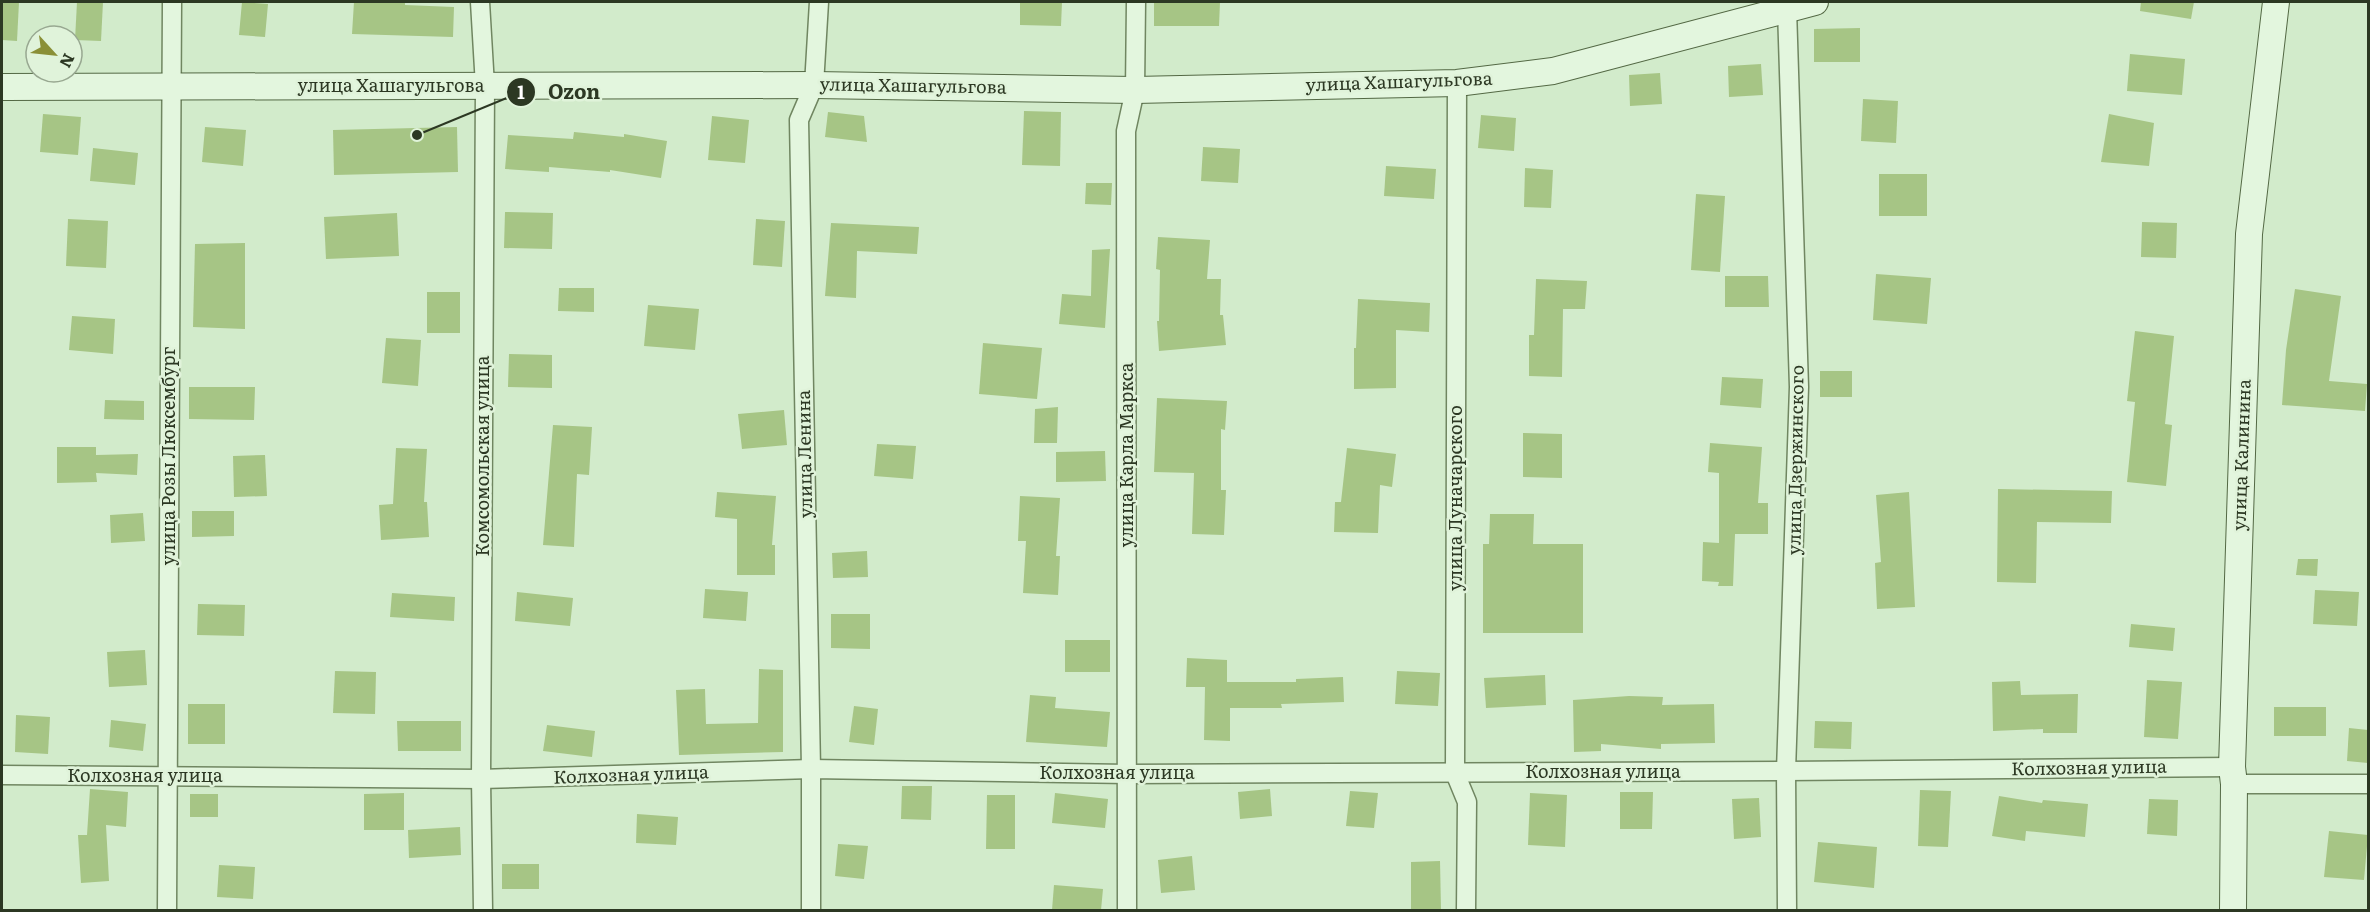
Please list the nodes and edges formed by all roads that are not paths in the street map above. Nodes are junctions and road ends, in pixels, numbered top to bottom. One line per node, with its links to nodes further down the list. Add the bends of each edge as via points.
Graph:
1 (172, 2): 10 (street, улица Розы Люксембург)
2 (480, 2): 11 (street, Комсомольская улица)
3 (819, 2): 9 (street, улица Ленина)
4 (1136, 2): 13 (street, улица Карла Маркса)
5 (1815, 2): 7 (main road, улица Хашагульгова)
6 (2276, 2): 19 (main road, улица Калинина, via 2249,234)
7 (1787, 9): 8 (main road, улица Хашагульгова, via 1553,71); 15 (street, улица Дзержинского, via 1799,387)
8 (1458, 83): 13 (main road, улица Хашагульгова); 16 (street, улица Луначарского)
9 (814, 85): 11 (main road, улица Хашагульгова); 13 (main road, улица Хашагульгова); 14 (street, улица Ленина, via 799,120)
10 (171, 86): 11 (main road, улица Хашагульгова); 12 (main road, улица Хашагульгова); 20 (street, улица Розы Люксембург)
11 (485, 86): 21 (street, Комсомольская улица)
12 (2, 87)
13 (1135, 90): 17 (street, улица Карла Маркса, via 1126,131)
14 (811, 769): 17 (street, Колхозная улица); 21 (street, Колхозная улица); 25 (street, улица Ленина)
15 (1786, 771): 16 (street, Колхозная улица); 19 (street, Колхозная улица); 28 (street, улица Дзержинского)
16 (1455, 773): 17 (street, Колхозная улица); 27 (street, улица Луначарского, via 1467,802)
17 (1128, 774): 26 (street, улица Карла Маркса)
18 (2, 775): 20 (street, Колхозная улица)
19 (2233, 775): 22 (street, Колхозная улица); 29 (main road, улица Калинина)
20 (168, 776): 21 (street, Колхозная улица); 23 (street, улица Розы Люксембург)
21 (481, 779): 24 (street, Комсомольская улица)
22 (2368, 784)
23 (167, 910)
24 (483, 910)
25 (811, 910)
26 (1127, 910)
27 (1466, 910)
28 (1787, 910)
29 (2233, 910)

